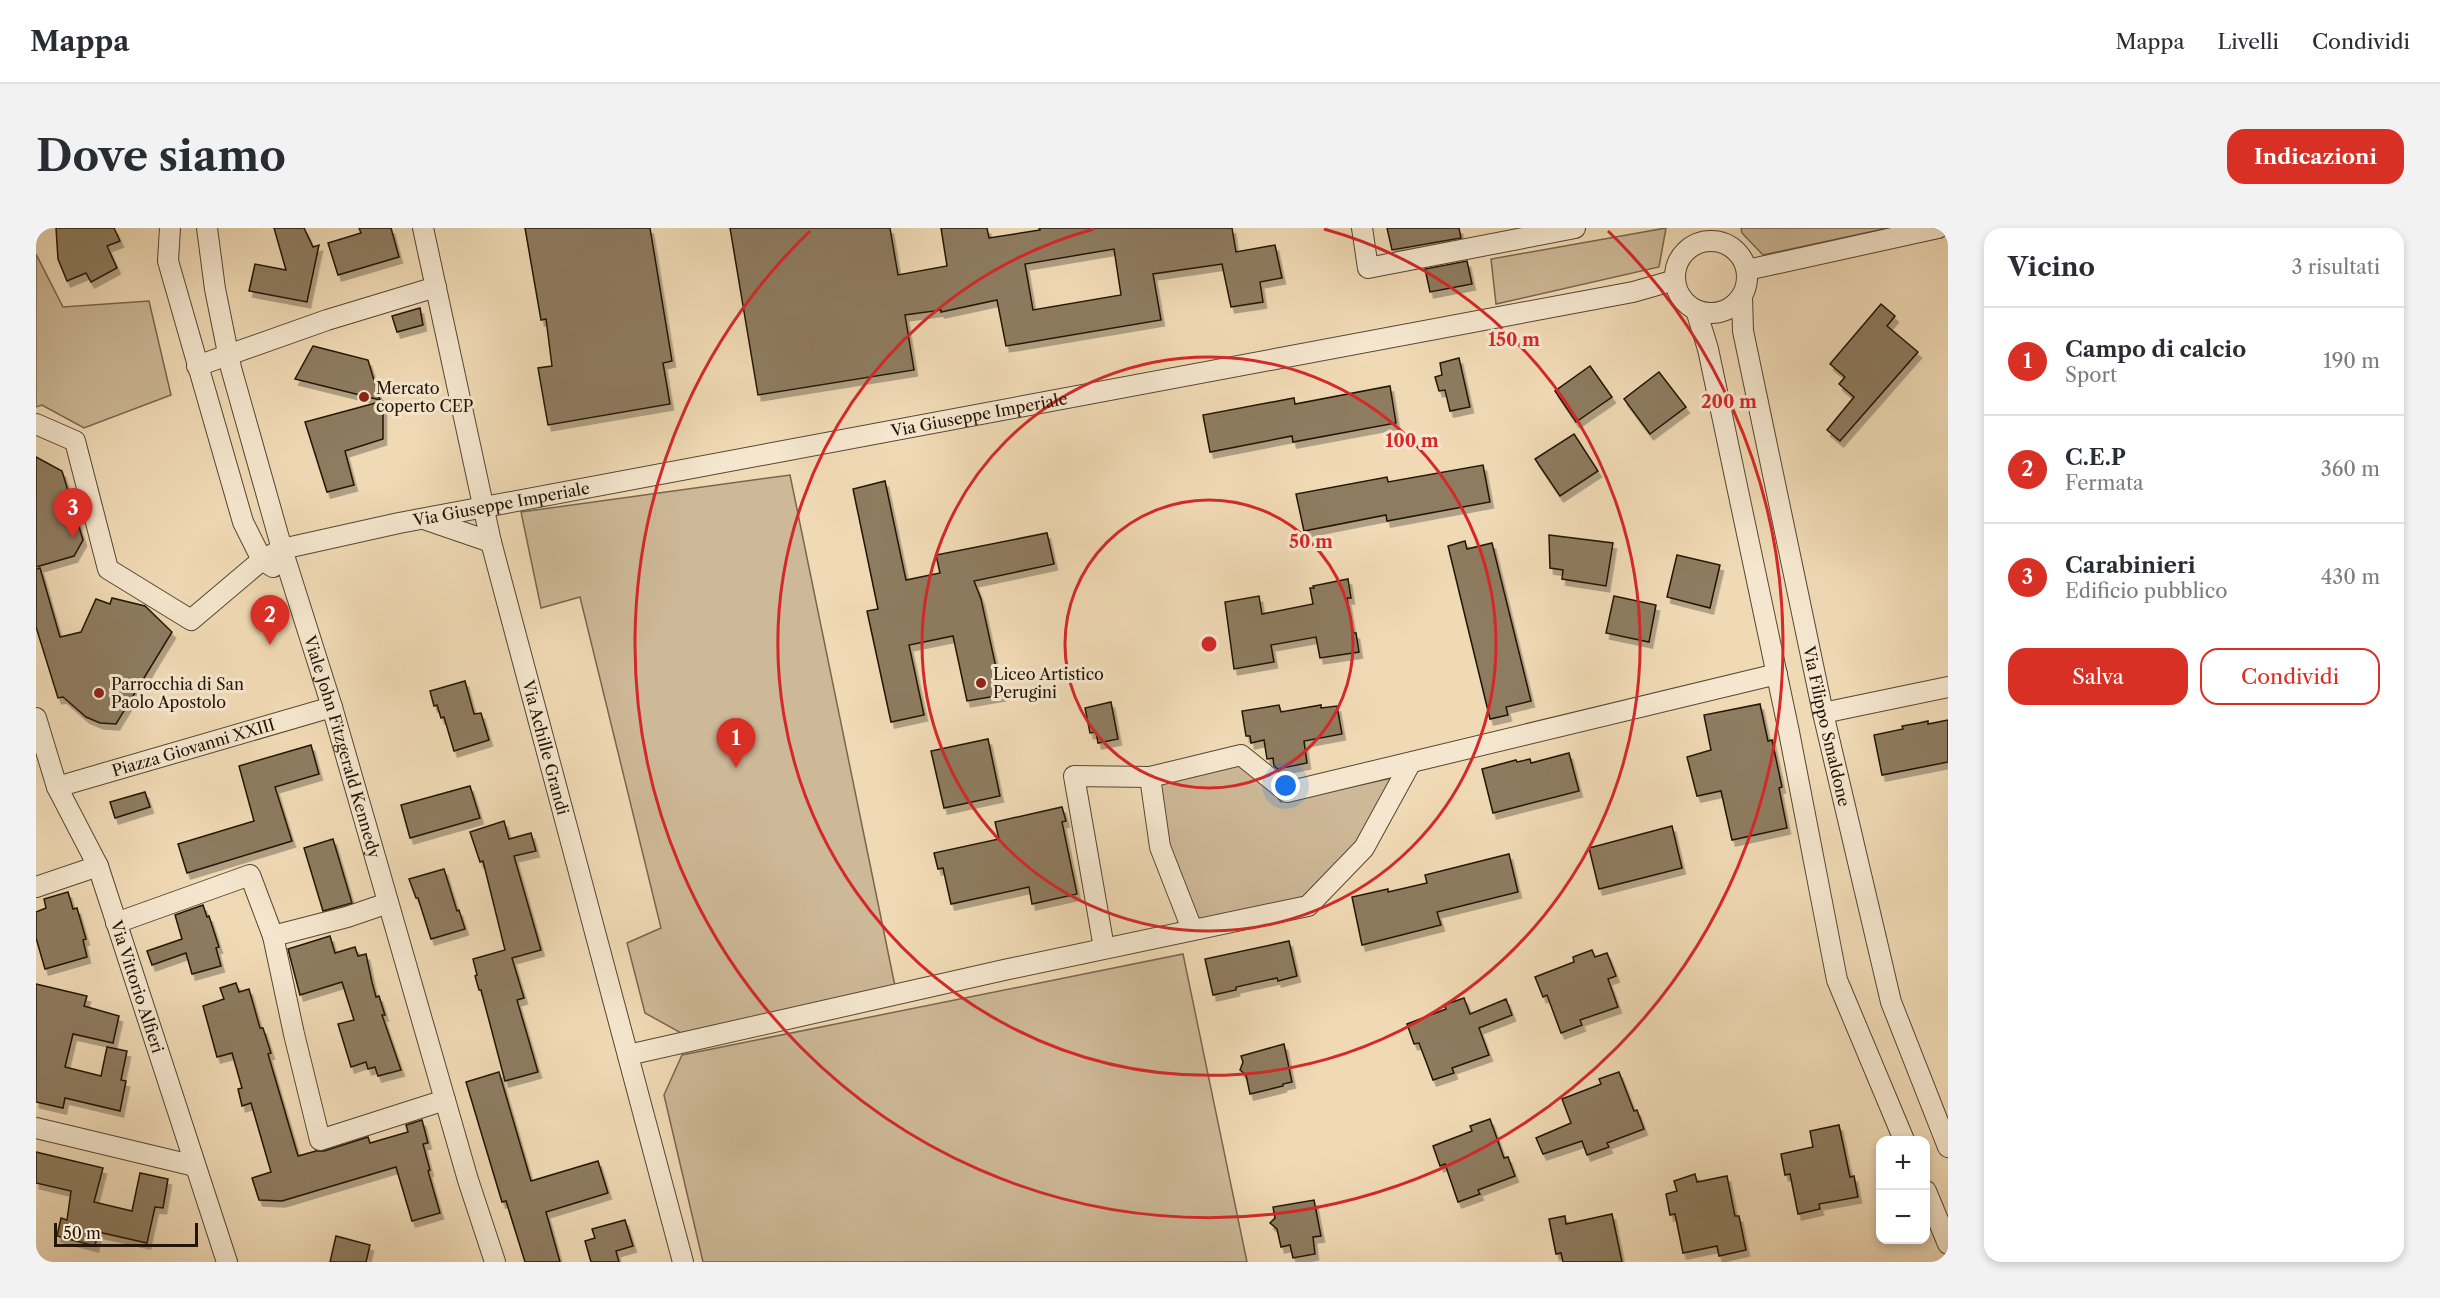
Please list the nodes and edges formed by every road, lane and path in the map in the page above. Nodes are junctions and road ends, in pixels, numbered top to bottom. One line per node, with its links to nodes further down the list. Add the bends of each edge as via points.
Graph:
1 (170, 228): 16 (street, via 168,261)
2 (207, 228): 15 (street, Viale John Fitzgerald Kennedy, via 214,289)
3 (423, 228): 12 (street, Via Achille Grandi)
4 (1362, 228): 5 (street, via 1368,268)
5 (1575, 228)
6 (1685, 228): 9 (street)
7 (1938, 228): 10 (street)
8 (1721, 235): 9 (street); 10 (street, via 1744,260)
9 (1689, 248): 11 (street, via 1681,256)
10 (1747, 270): 13 (street, via 1748,283)
11 (1675, 280): 14 (street, via 1679,294); 18 (street, Via Giuseppe Imperiale, via 1633,292)
12 (436, 287): 15 (street); 18 (street, Via Achille Grandi)
13 (1742, 297): 14 (street, via 1720,312); 27 (street, Via Filippo Smaldone, via 1743,331)
14 (1696, 310): 24 (street, via 1708,349)
15 (228, 354): 16 (street); 21 (street, Viale John Fitzgerald Kennedy)
16 (197, 366): 22 (street, via 243,522)
17 (36, 424): 22 (street, via 75,441 108,569 191,620)
18 (485, 507): 19 (street, Via Giuseppe Imperiale); 20 (street, Via Achille Grandi)
19 (424, 519): 20 (street); 21 (street, Via Giuseppe Imperiale)
20 (491, 542): 39 (street, Via Achille Grandi)
21 (282, 549): 22 (street); 23 (street, Viale John Fitzgerald Kennedy)
22 (262, 560): 23 (street)
23 (293, 582): 26 (street, Viale John Fitzgerald Kennedy)
24 (1777, 674): 29 (street); 42 (street, via 1837,980)
25 (1948, 687): 27 (street)
26 (332, 706): 31 (street, Piazza Giovanni XXIII); 34 (street, Viale John Fitzgerald Kennedy)
27 (1823, 713): 43 (street, Via Filippo Smaldone, via 1891,1002)
28 (36, 718): 31 (street, Via Vittorio Alfieri)
29 (1410, 764): 30 (street, via 1287,792 1240,755); 36 (street, via 1364,848 1308,906)
30 (1150, 777): 36 (street, via 1160,847); 38 (street, via 1074,776)
31 (57, 787): 32 (street, Via Vittorio Alfieri)
32 (99, 866): 33 (street); 35 (street, Via Vittorio Alfieri)
33 (36, 887)
34 (388, 903): 37 (street); 40 (street, Viale John Fitzgerald Kennedy)
35 (116, 923): 37 (street, via 250,875); 44 (street, Via Vittorio Alfieri)
36 (1192, 930): 38 (street)
37 (273, 936): 40 (street, via 320,1140)
38 (1104, 948): 39 (street)
39 (628, 1054): 49 (street, Via Achille Grandi)
40 (445, 1100): 48 (street, Viale John Fitzgerald Kennedy)
41 (36, 1128): 44 (street)
42 (1903, 1136)
43 (1948, 1147)
44 (195, 1166): 47 (street, Via Vittorio Alfieri)
45 (1930, 1201): 46 (street)
46 (1948, 1244)
47 (227, 1262)
48 (495, 1262)
49 (683, 1262)

